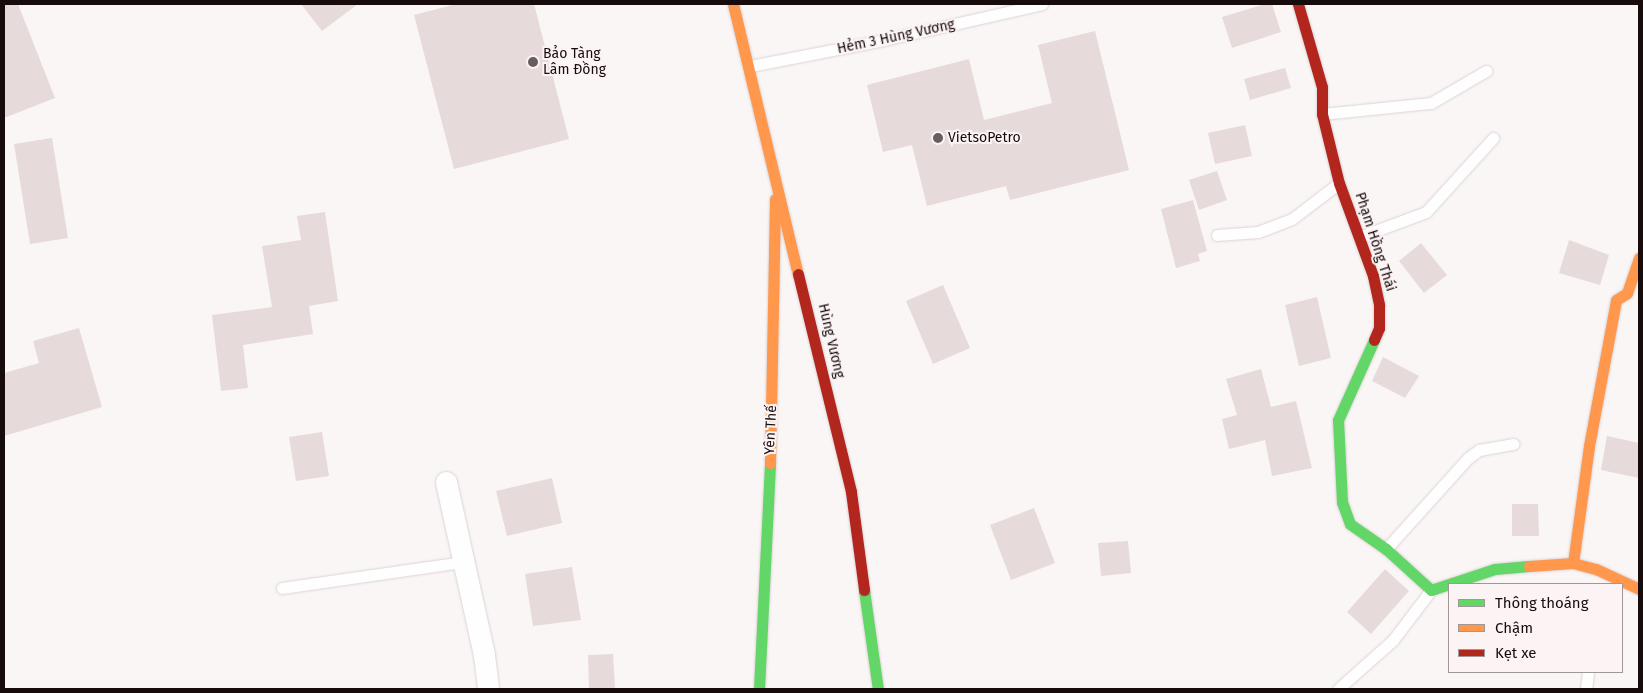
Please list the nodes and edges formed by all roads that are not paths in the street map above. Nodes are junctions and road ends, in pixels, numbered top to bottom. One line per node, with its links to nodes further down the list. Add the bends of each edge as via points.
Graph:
1 (733, 4): 4 (main road, Hùng Vương)
2 (1042, 4): 4 (lane, Hẻm 3 Hùng Vương)
3 (1298, 4): 6 (main road, Phạm Hồng Thái, via 1322,87)
4 (750, 66): 8 (main road, Hùng Vương)
5 (1486, 71): 6 (lane, via 1431,103)
6 (1322, 114): 9 (main road, Phạm Hồng Thái)
7 (1493, 138): 11 (lane, via 1426,212)
8 (775, 170): 27 (main road, Yên Thế, via 773,392); 28 (main road, Hùng Vương, via 857,520)
9 (1339, 183): 10 (lane, via 1292,219 1258,232); 11 (main road, Phạm Hồng Thái)
10 (1218, 235)
11 (1358, 237): 15 (main road, Phạm Hồng Thái, via 1373,276 1379,305 1379,328 1338,420 1340,485 1350,524)
12 (1639, 258): 17 (main road, via 1627,293 1616,300 1589,446)
13 (1513, 444): 15 (lane, via 1479,450 1468,458)
14 (446, 482): 16 (street)
15 (1386, 549): 23 (main road, Phạm Hồng Thái)
16 (463, 562): 22 (lane); 26 (street, via 484,655)
17 (1573, 564): 18 (main road); 19 (main road, via 1495,569)
18 (1596, 569): 20 (lane); 24 (main road)
19 (1452, 583)
20 (1595, 583)
21 (1448, 584): 23 (main road)
22 (282, 588)
23 (1431, 590): 29 (lane, via 1393,640)
24 (1639, 590)
25 (1588, 673): 30 (lane)
26 (488, 689)
27 (760, 689)
28 (878, 689)
29 (1338, 689)
30 (1586, 689)

